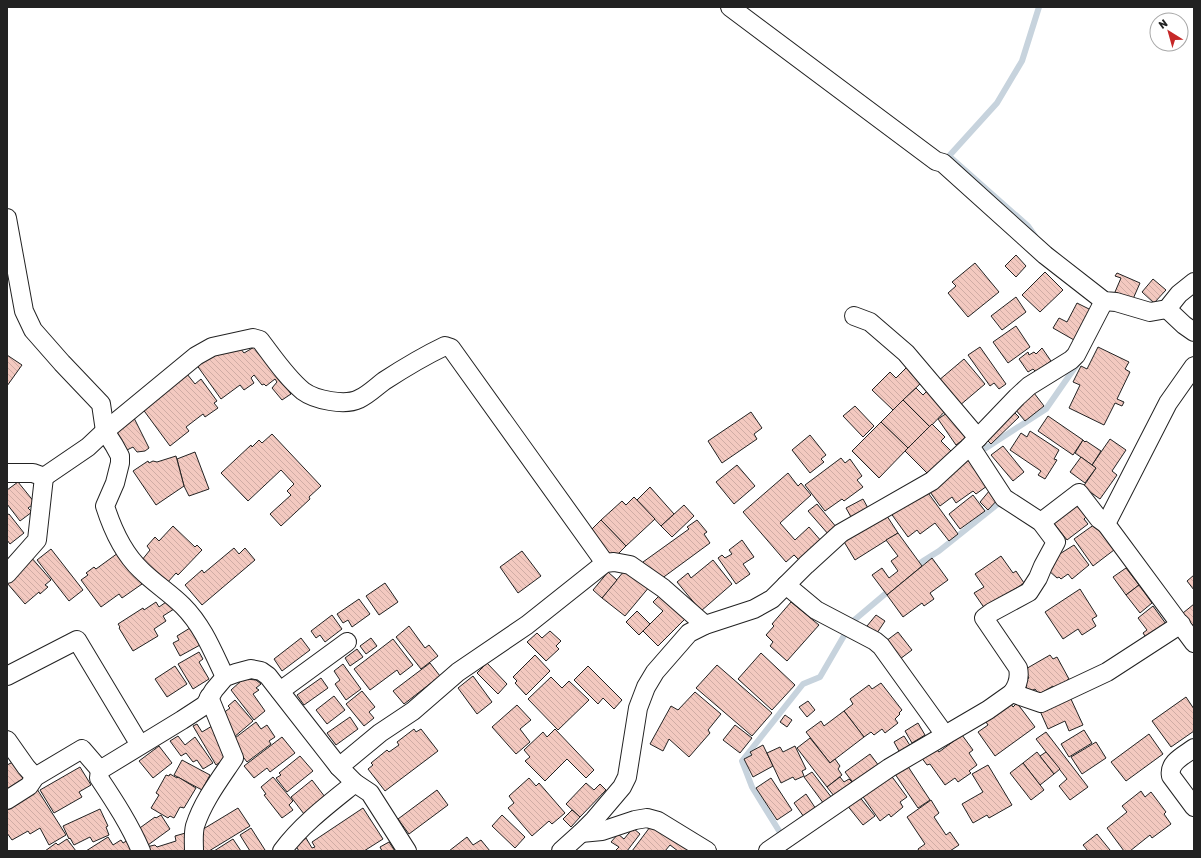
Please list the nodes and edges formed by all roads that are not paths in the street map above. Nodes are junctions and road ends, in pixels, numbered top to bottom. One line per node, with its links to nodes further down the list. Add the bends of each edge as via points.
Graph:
1 (730, 7): 4 (street, via 936,161 943,163 1045,255)
2 (7, 218): 9 (street, via 24,311 33,330 101,404)
3 (1194, 282): 5 (street, via 1179,294)
4 (1104, 301): 5 (street, via 1150,312); 10 (street, via 1076,355 1029,386)
5 (1167, 309): 7 (street)
6 (854, 316): 10 (street, via 870,322 906,353)
7 (1194, 332)
8 (1194, 366): 14 (street, via 1168,402)
9 (104, 431): 12 (street, via 88,447); 15 (street, via 196,356 212,347 253,338 260,340 284,372 304,391 324,400 347,401 358,400 383,382 445,346 451,348); 23 (street, via 120,456 120,463 105,506 115,531 133,562 183,606 198,624)
10 (974, 442): 13 (street, via 1004,498); 17 (street, via 932,481 841,533)
11 (7, 473): 12 (street, via 33,473)
12 (44, 477): 16 (street, via 37,540)
13 (1041, 522): 14 (street, via 1079,493); 25 (street, via 1056,542 1038,578 1029,592 984,618 1018,668 1018,680)
14 (1106, 524): 19 (street)
15 (605, 562): 18 (street, via 630,565 663,588); 31 (street, via 527,624 458,672 413,711)
16 (7, 574)
17 (786, 585): 18 (street, via 763,605); 27 (street, via 816,610 881,646)
18 (705, 624): 37 (street, via 689,633 655,672 646,687 638,708 627,777 622,787)
19 (1181, 624): 21 (street); 25 (street, via 1107,672 1041,702)
20 (347, 642): 24 (street)
21 (1194, 643)
22 (7, 676): 29 (street, via 77,640)
23 (225, 678): 24 (street, via 251,669 261,671); 26 (street)
24 (280, 691): 31 (street)
25 (1012, 693): 27 (street)
26 (209, 697): 29 (street, via 205,704 182,720); 39 (street, via 234,758 200,814 194,834)
27 (945, 735): 44 (street, via 889,768)
28 (7, 740): 33 (street)
29 (140, 745): 32 (street)
30 (1194, 748): 36 (street, via 1173,764 1170,772)
31 (339, 767): 34 (street)
32 (100, 770): 33 (street, via 82,749); 38 (street, via 99,778 121,812)
33 (35, 777): 35 (street, via 29,786)
34 (355, 783): 40 (street, via 316,814); 41 (street, via 370,793)
35 (7, 800)
36 (1194, 806)
37 (581, 833): 42 (street); 43 (street, via 602,831 647,818 658,821)
38 (141, 851)
39 (194, 851)
40 (282, 851)
41 (407, 851)
42 (561, 851)
43 (707, 851)
44 (768, 851)

